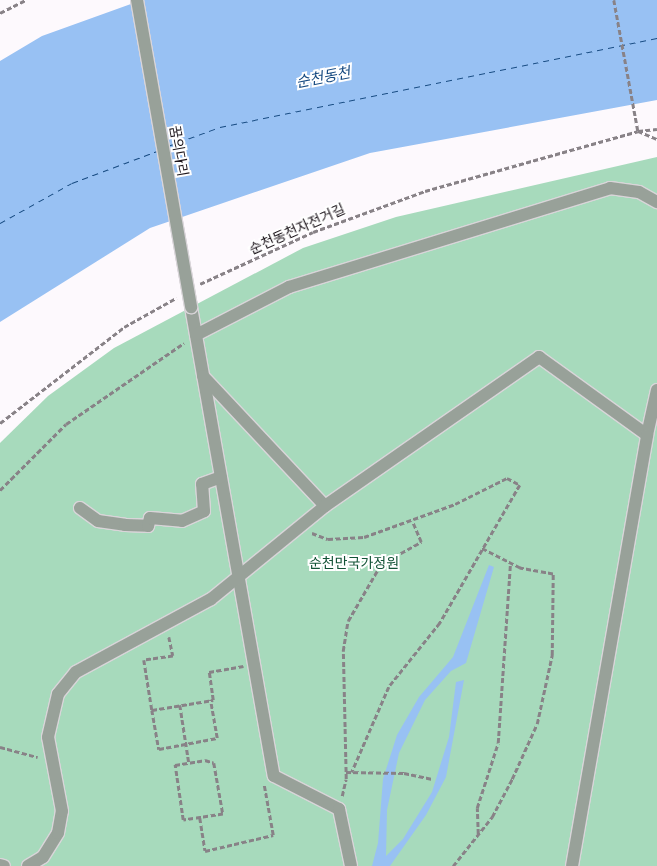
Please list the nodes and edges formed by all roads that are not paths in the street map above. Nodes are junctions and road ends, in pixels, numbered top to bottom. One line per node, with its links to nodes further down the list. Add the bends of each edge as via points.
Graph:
1 (137, 0): 3 (street, 꿈의다리, bridge)
2 (657, 202): 3 (street, via 639,192 610,188 289,287)
3 (196, 334): 4 (street, 꿈의다리)
4 (203, 376): 7 (street, 꿈의다리); 8 (street)
5 (657, 390): 6 (street)
6 (647, 435): 8 (street, via 539,357); 15 (street)
7 (221, 477): 9 (street, via 202,484 204,511 182,521 150,518 148,526 126,525 98,520); 10 (street, 꿈의다리)
8 (325, 506): 10 (street)
9 (80, 508)
10 (238, 579): 13 (street, via 211,599 94,658 67,681 52,712 49,759 62,811 58,833 43,857); 14 (street, 꿈의다리, via 274,776 338,809)
11 (0, 865): 12 (street)
12 (4, 866)
13 (28, 866)
14 (351, 866)
15 (572, 866)

